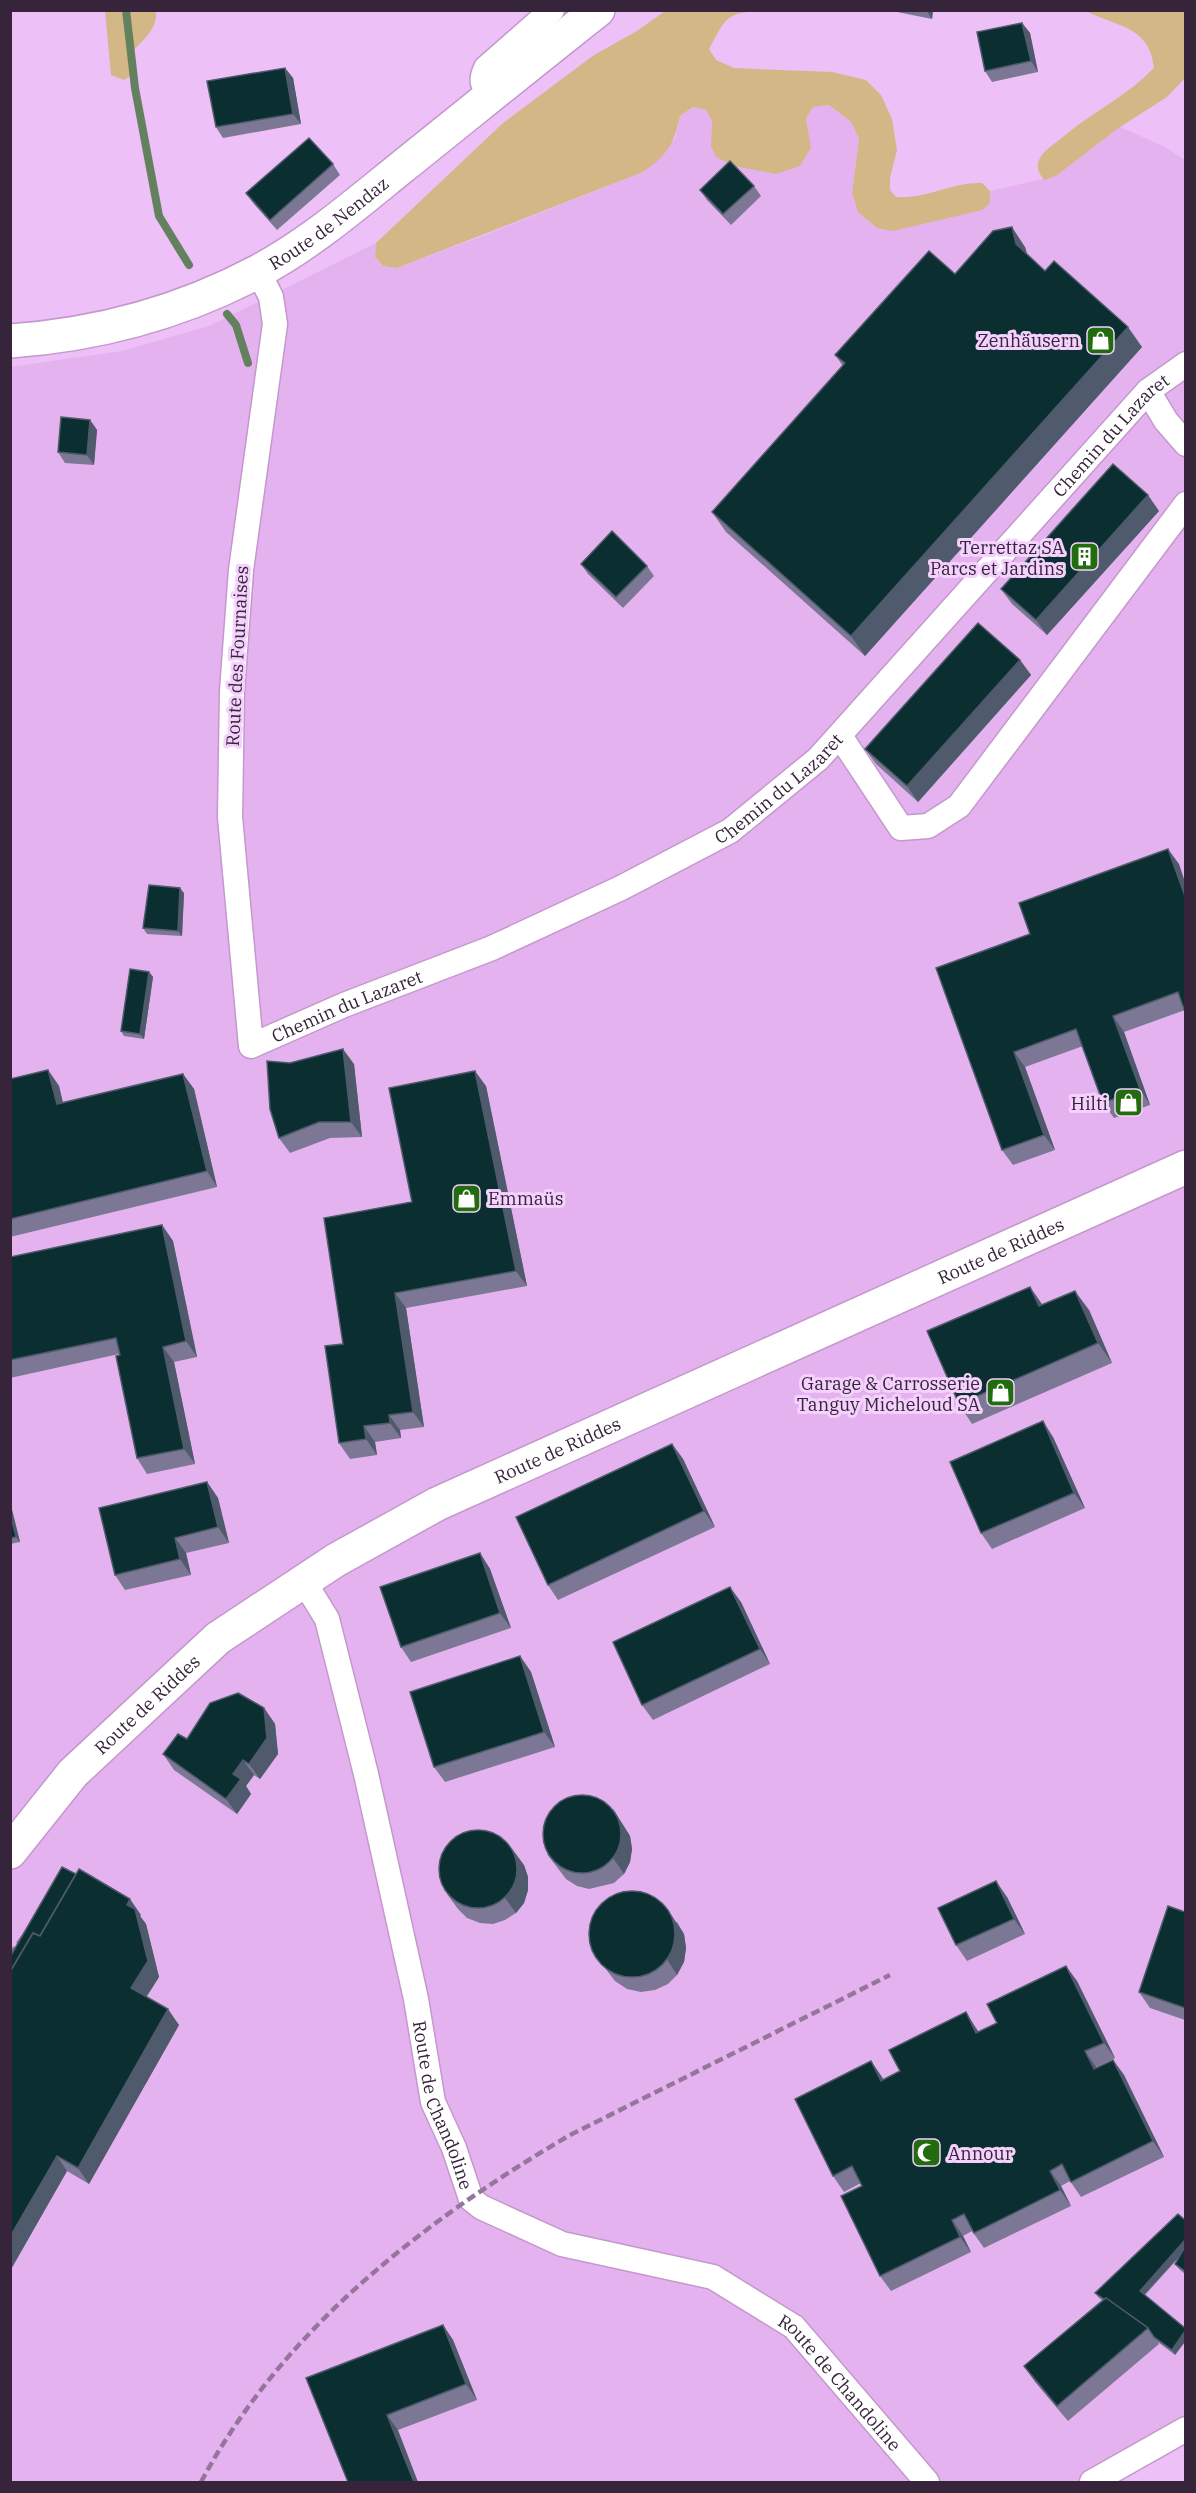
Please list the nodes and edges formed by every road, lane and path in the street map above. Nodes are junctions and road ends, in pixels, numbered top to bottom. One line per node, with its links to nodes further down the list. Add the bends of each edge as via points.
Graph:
1 (552, 10): 3 (street, via 486,68 483,86)
2 (598, 10): 3 (street, Route de Nendaz)
3 (491, 96): 4 (street, Route de Nendaz, via 322,231)
4 (265, 284): 5 (street, Route de Nendaz, via 116,325); 11 (street, Route des Fournaises, via 275,324 241,570 232,691 230,817)
5 (10, 341)
6 (1185, 364): 7 (street, Chemin du Lazaret)
7 (1148, 391): 8 (street); 10 (street, Chemin du Lazaret)
8 (1185, 444)
9 (1185, 504): 10 (street, via 959,806 928,826 901,828)
10 (840, 736): 11 (street, Chemin du Lazaret, via 818,759 730,831 621,888 492,948)
11 (251, 1046)
12 (1185, 1167): 13 (street, Route de Riddes, via 437,1504)
13 (303, 1580): 14 (street, Route de Riddes, via 218,1638 73,1773); 16 (street, Route de Chandoline, via 327,1618 415,1992 433,2102 471,2199 562,2244 713,2277 794,2327)
14 (10, 1852)
15 (1185, 2429): 17 (street)
16 (927, 2482)
17 (1092, 2482)

